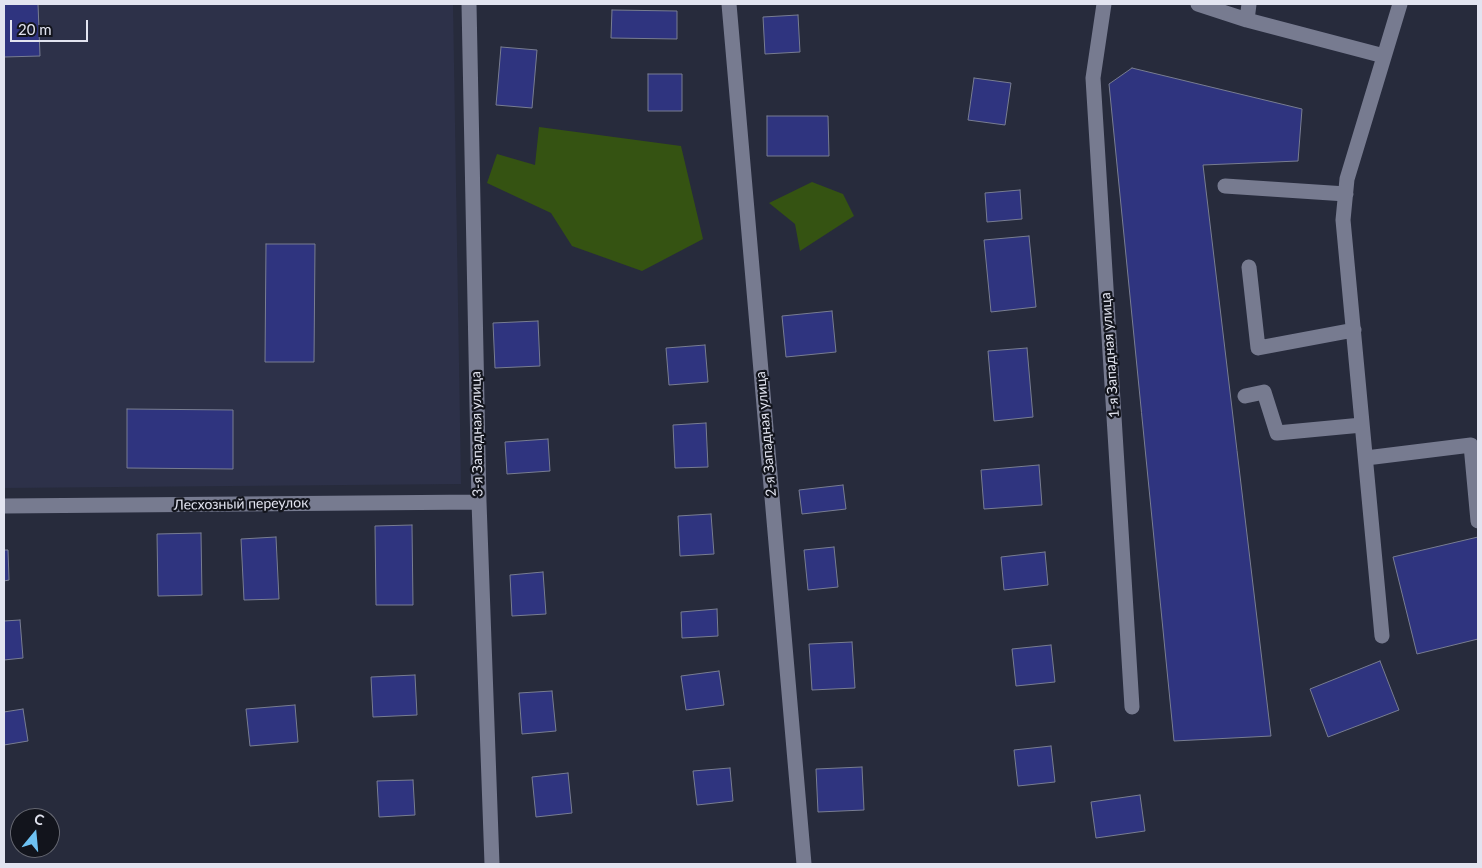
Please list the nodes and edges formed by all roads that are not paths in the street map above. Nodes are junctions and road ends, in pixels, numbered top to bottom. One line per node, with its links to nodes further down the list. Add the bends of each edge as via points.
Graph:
1 (469, 4): 16 (street, 3-я Западная улица)
2 (729, 4): 22 (street, 2-я Западная улица)
3 (1104, 4): 20 (street, 1-я Западная улица, via 1093,78)
4 (1198, 4): 7 (street)
5 (1249, 4): 7 (street)
6 (1400, 4): 8 (street)
7 (1247, 20): 8 (street)
8 (1384, 56): 10 (street, via 1347,179)
9 (1225, 186): 10 (street)
10 (1346, 194): 12 (street, via 1343,220)
11 (1249, 267): 12 (street, via 1258,348)
12 (1354, 330): 14 (street)
13 (1245, 396): 14 (street, via 1264,392 1277,433)
14 (1362, 425): 15 (street)
15 (1366, 458): 18 (street, via 1470,445); 19 (street)
16 (479, 502): 17 (street, Лесхозный переулок); 21 (street, 3-я Западная улица)
17 (4, 506)
18 (1478, 521)
19 (1382, 636)
20 (1132, 707)
21 (492, 864)
22 (804, 864)

